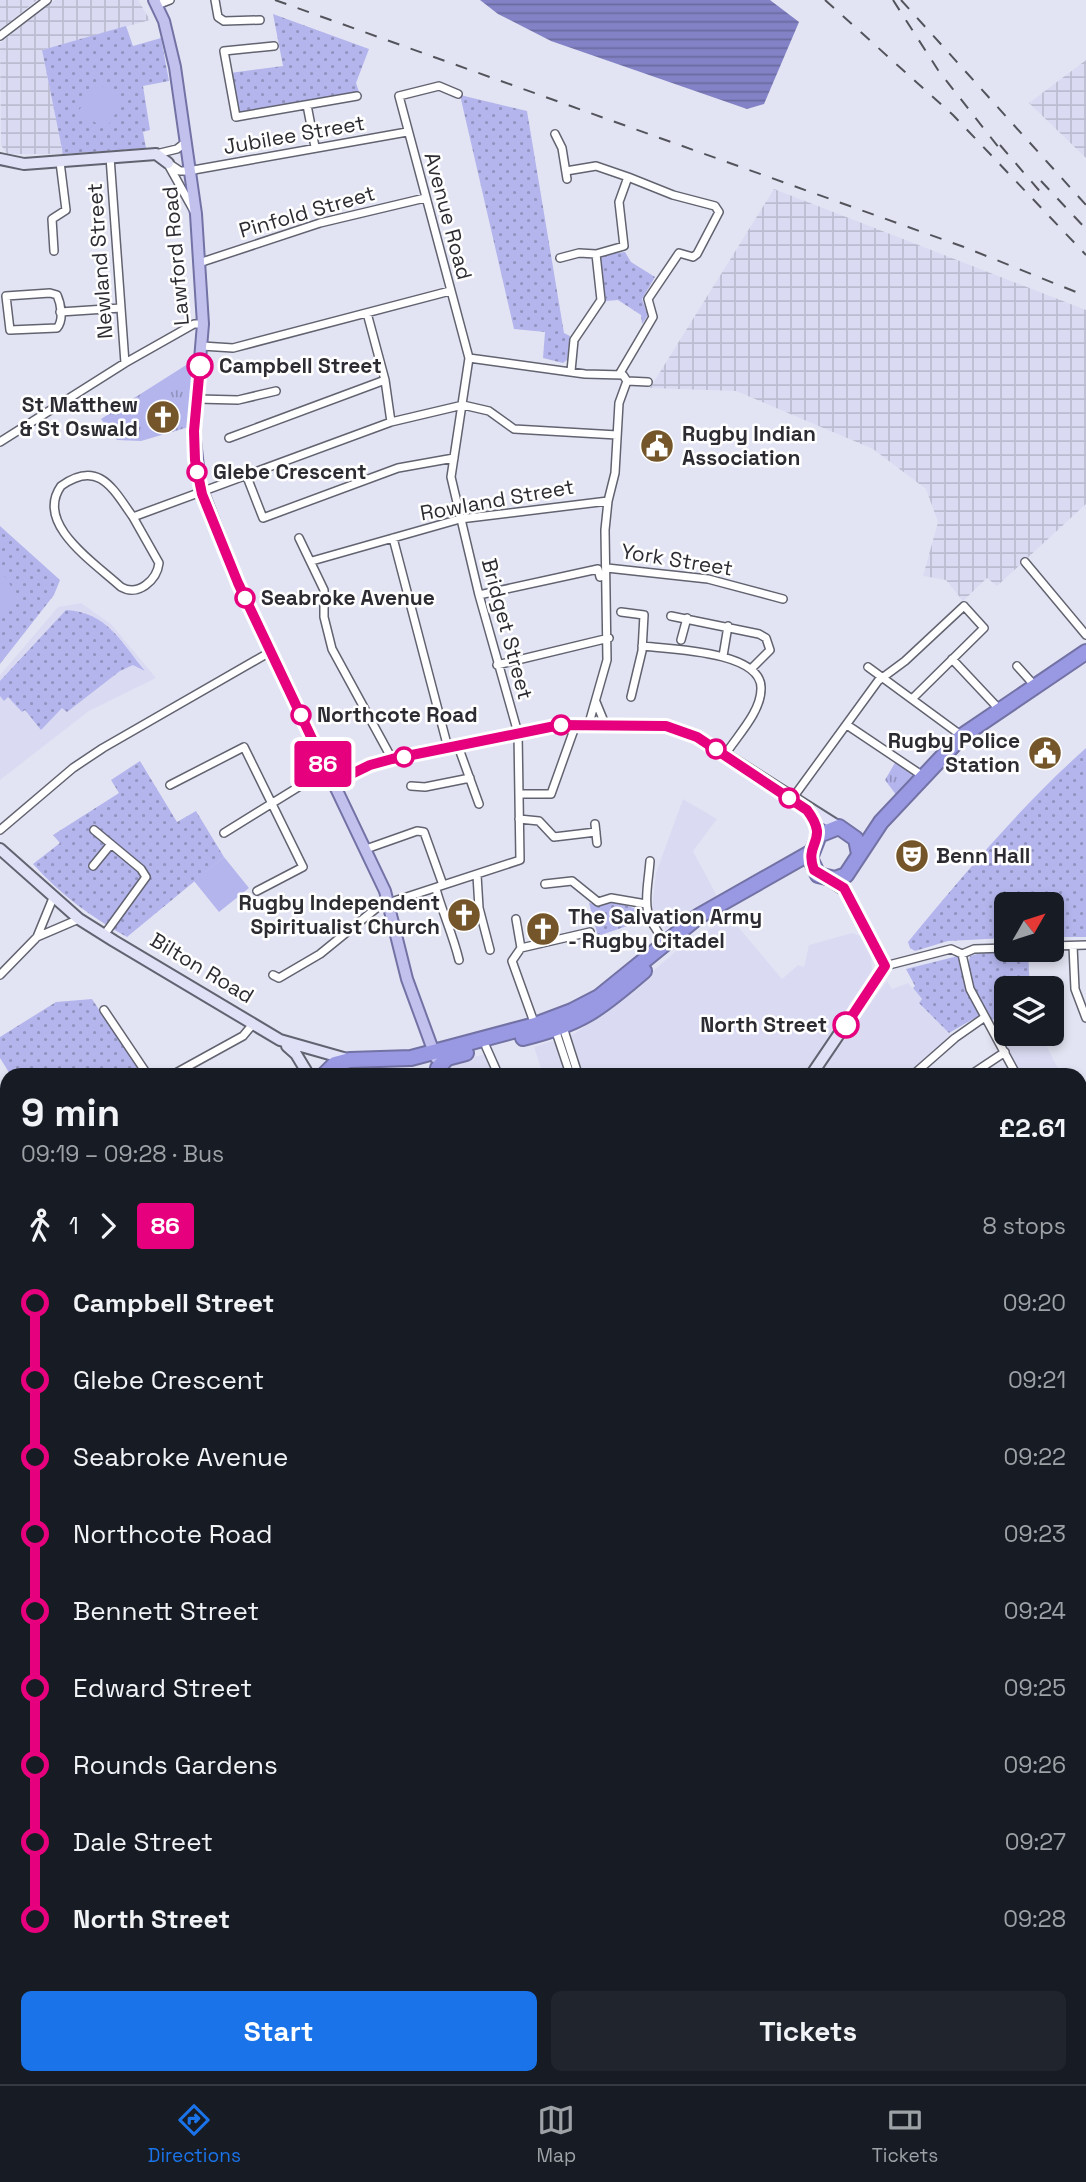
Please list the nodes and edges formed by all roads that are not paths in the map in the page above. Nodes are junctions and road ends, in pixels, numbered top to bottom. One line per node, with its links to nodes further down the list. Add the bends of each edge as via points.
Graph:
1 (47, 0): 6 (street)
2 (170, 0): 4 (street)
3 (215, 0): 5 (street, via 218,17 224,21)
4 (155, 2): 13 (main road, Lawford Road, via 173,59)
5 (260, 20)
6 (0, 36)
7 (274, 46): 10 (street, via 224,51 236,117)
8 (458, 94): 11 (street, Avenue Road, via 439,86 399,96)
9 (357, 96): 10 (street)
10 (307, 105): 14 (street)
11 (407, 132): 14 (street, Jubilee Street); 22 (street, Avenue Road)
12 (555, 134): 21 (street, via 566,175 596,166)
13 (186, 142): 15 (street); 20 (main road, Lawford Road)
14 (315, 147): 20 (street, Jubilee Street)
15 (156, 153): 16 (street); 19 (street)
16 (110, 158): 18 (street); 29 (street, Newland Street)
17 (0, 159): 18 (street, via 24,164)
18 (60, 162): 24 (street, via 66,210 48,219)
19 (168, 163): 20 (street); 23 (street)
20 (188, 171): 23 (main road, Lawford Road)
21 (628, 177): 25 (street, via 619,205 624,246); 38 (street, via 717,207 717,221 693,257 679,253 648,299 653,317)
22 (425, 198): 27 (street, Pinfold Street, via 320,223); 28 (street, Avenue Road)
23 (196, 214): 27 (main road, Lawford Road)
24 (54, 251)
25 (596, 254): 26 (street); 37 (street, via 601,300 574,340)
26 (560, 258)
27 (199, 263): 33 (main road, Lawford Road)
28 (450, 291): 31 (street); 35 (street, Avenue Road)
29 (121, 308): 30 (street); 36 (street, Newland Street)
30 (60, 312): 32 (street, via 57,328 13,332); 32 (street, via 54,293 7,295)
31 (367, 313): 34 (street, via 233,348); 39 (street)
32 (3, 318)
33 (203, 324): 34 (main road, Lawford Road); 36 (street, via 194,324)
34 (202, 346): 43 (main road, Lawford Road)
35 (469, 358): 37 (street); 44 (street, Avenue Road)
36 (125, 363): 48 (street)
37 (571, 371): 38 (street)
38 (620, 373): 40 (street)
39 (385, 380): 45 (street); 47 (street)
40 (627, 382): 41 (street); 46 (street, via 619,403)
41 (648, 382)
42 (276, 391): 43 (street, via 238,400)
43 (197, 399): 51 (main road, Lawford Road, via 195,460)
44 (463, 405): 45 (street); 46 (street, via 489,411 514,429); 49 (street, Bridget Street)
45 (391, 422): 50 (street)
46 (617, 435): 52 (street)
47 (229, 438)
48 (0, 442)
49 (454, 458): 50 (street, via 398,468 263,518); 54 (street, Bridget Street, via 451,477)
50 (247, 477): 51 (street)
51 (202, 494): 53 (street); 71 (main road, Lawford Road)
52 (608, 501): 54 (street, Rowland Street); 59 (street)
53 (133, 517): 53 (street, via 156,555 158,571 145,586 126,590 58,527 53,508 61,486 85,474 109,484)
54 (460, 519): 56 (street, Rowland Street); 61 (street, Bridget Street)
55 (299, 538): 57 (street)
56 (393, 538): 57 (street, Rowland Street); 91 (street)
57 (312, 561): 93 (street, via 324,590 324,617 332,649)
58 (1025, 562): 67 (street)
59 (607, 568): 62 (street, York Street, via 708,579); 68 (street)
60 (600, 577): 61 (street, York Street, via 598,569)
61 (479, 595): 75 (street, Bridget Street)
62 (783, 599)
63 (621, 612): 70 (street, via 644,615)
64 (671, 616): 65 (street)
65 (687, 618): 66 (street); 69 (street)
66 (729, 626): 73 (street); 78 (street, via 766,638 769,654)
67 (1086, 635)
68 (609, 638): 75 (street); 83 (street)
69 (681, 640)
70 (642, 646): 73 (street); 81 (street)
71 (270, 652): 94 (main road, Lawford Road); 108 (street, via 103,748)
72 (1086, 652): 80 (highway)
73 (723, 656): 78 (street)
74 (952, 659): 79 (street, via 984,628 964,606); 82 (street); 84 (street)
75 (497, 665): 89 (street, Bridget Street)
76 (1017, 666): 80 (street)
77 (868, 667): 79 (street)
78 (752, 668): 92 (street, via 760,677 757,705)
79 (882, 677): 82 (street); 88 (street)
80 (1035, 686): 84 (highway)
81 (631, 698)
82 (912, 699): 90 (street)
83 (596, 701): 85 (street); 86 (street)
84 (999, 709): 90 (highway)
85 (589, 723): 86 (street); 87 (street)
86 (605, 723): 92 (street, via 679,729)
87 (576, 724): 89 (street); 100 (street, via 551,794)
88 (847, 725): 95 (street); 101 (street)
89 (518, 733): 91 (street); 100 (street, Bridget Street)
90 (962, 736): 95 (highway)
91 (453, 747): 93 (street); 96 (street)
92 (725, 755): 101 (street)
93 (392, 759): 97 (street)
94 (326, 770): 97 (main road, Lawford Road); 102 (street)
95 (923, 776): 106 (highway)
96 (470, 778): 99 (street); 103 (street)
97 (333, 783): 115 (main road, Lawford Road)
98 (170, 785): 102 (street, via 244,747)
99 (411, 786)
100 (519, 794): 105 (street, Bridget Street)
101 (791, 800): 104 (street)
102 (271, 804): 110 (street); 127 (street, via 303,867)
103 (480, 804)
104 (807, 810): 107 (street); 111 (street, via 818,824)
105 (519, 819): 112 (street, via 540,821 554,837 596,828); 122 (street, Bridget Street, via 517,863)
106 (881, 822): 107 (highway, via 861,832); 117 (highway)
107 (843, 829): 111 (highway); 117 (highway, via 856,839)
108 (0, 830)
109 (94, 830): 113 (street)
110 (224, 833)
111 (818, 835): 116 (highway)
112 (597, 843)
113 (111, 844): 119 (street); 136 (street, via 146,877)
114 (0, 849): 130 (street, Bilton Road)
115 (366, 849): 126 (street, via 424,832); 131 (main road, Lawford Road)
116 (810, 853): 123 (highway, via 814,870); 128 (highway)
117 (859, 854): 120 (highway)
118 (650, 862): 132 (street)
119 (93, 866)
120 (853, 868): 123 (highway, via 842,877); 129 (street)
121 (572, 871): 124 (street)
122 (477, 875): 126 (street); 144 (street, via 479,908)
123 (822, 876): 128 (highway, via 793,875); 129 (street, via 839,883)
124 (572, 881): 125 (street); 132 (street, via 598,902 611,898)
125 (545, 884)
126 (439, 887): 131 (street); 146 (street, via 446,926)
127 (257, 891)
128 (742, 895): 138 (highway, via 699,916); 153 (highway, via 681,939 611,1001)
129 (849, 896): 147 (street)
130 (53, 898): 133 (street, Bilton Road); 137 (street)
131 (389, 904): 149 (street, via 363,917 304,966 279,978); 158 (main road, Lawford Road, via 407,979)
132 (646, 904): 138 (street, via 648,920)
133 (79, 919): 136 (street, Bilton Road); 137 (street)
134 (516, 919): 142 (street)
135 (590, 932): 142 (street)
136 (104, 935): 154 (street, Bilton Road)
137 (37, 937): 148 (street)
138 (665, 941): 153 (highway, via 599,997)
139 (1064, 946): 140 (street)
140 (1073, 946): 141 (street); 152 (street, via 1075,989)
141 (1086, 946)
142 (521, 948): 155 (street, via 512,961)
143 (994, 948): 145 (street)
144 (490, 950)
145 (962, 954): 147 (street, via 951,949); 151 (street, via 970,989)
146 (460, 960)
147 (885, 966): 172 (street)
148 (2, 969)
149 (273, 975)
150 (104, 1010): 162 (street)
151 (985, 1017): 159 (street); 173 (street)
152 (1086, 1018)
153 (557, 1023): 155 (highway, Bilton Road); 157 (highway); 170 (street); 171 (street)
154 (253, 1024): 156 (street, Bilton Road); 163 (street, via 243,1036)
155 (535, 1026): 158 (highway, Bilton Road)
156 (280, 1040): 161 (street, Bilton Road); 164 (street)
157 (486, 1047): 168 (highway, via 447,1058); 169 (street)
158 (434, 1052): 160 (highway, Bilton Road); 167 (main road, Lawford Road)
159 (1005, 1052): 174 (street); 175 (street)
160 (411, 1058): 161 (highway, Bilton Road); 166 (highway)
161 (350, 1060): 165 (highway)
162 (143, 1068)
163 (185, 1068)
164 (304, 1068)
165 (331, 1068)
166 (432, 1068)
167 (436, 1068)
168 (440, 1068)
169 (495, 1068)
170 (568, 1068)
171 (576, 1068)
172 (817, 1068)
173 (921, 1068)
174 (981, 1068)
175 (1013, 1068)

